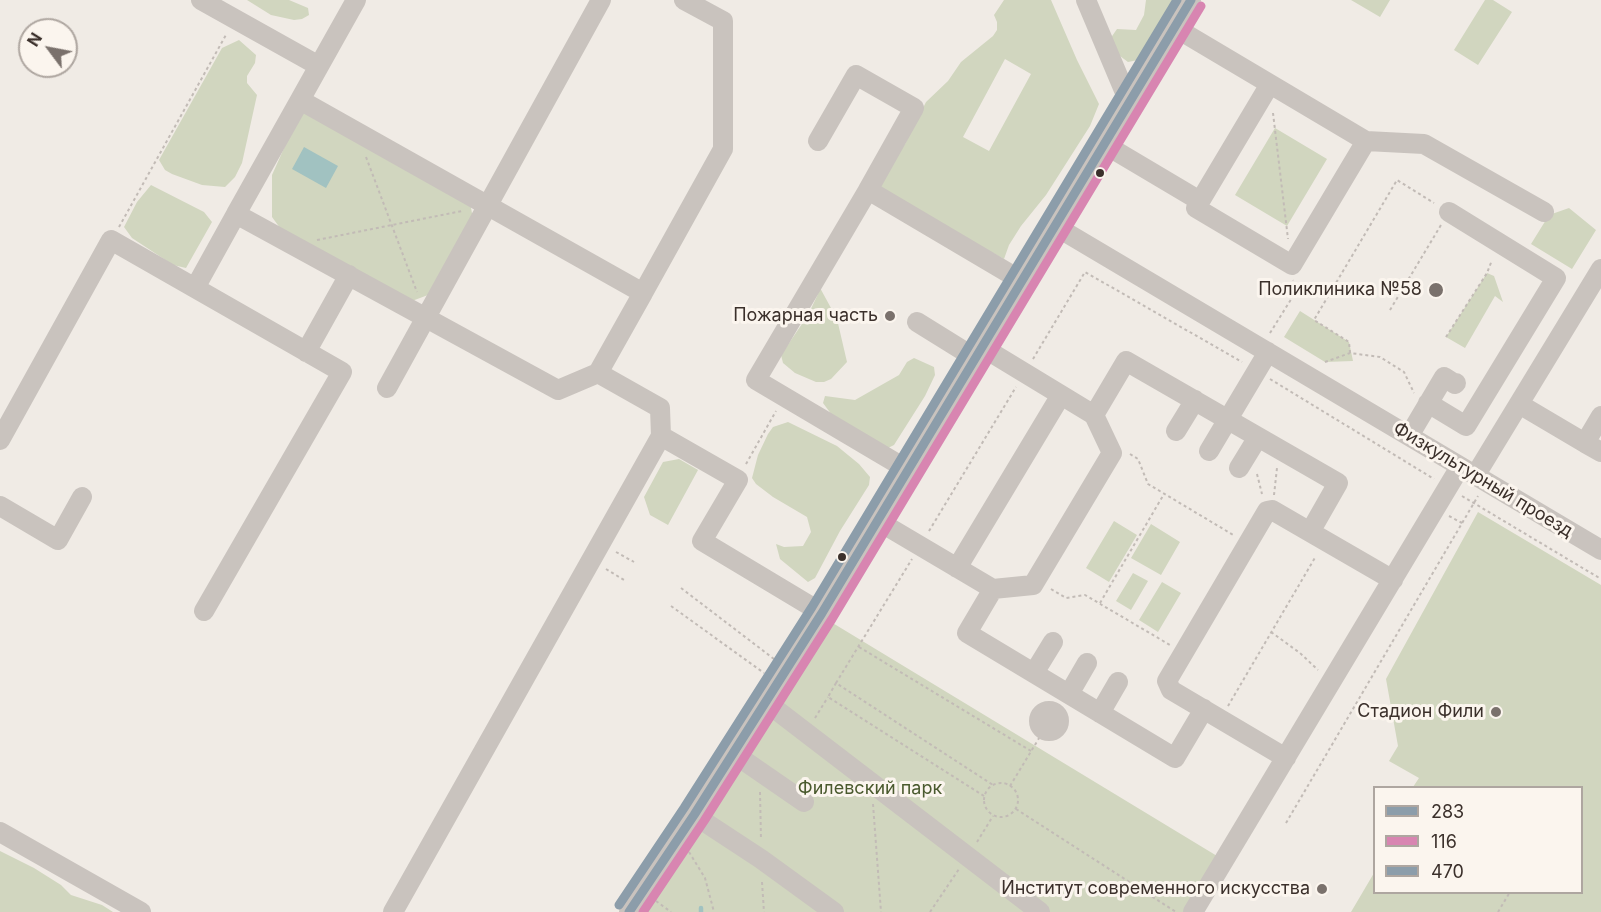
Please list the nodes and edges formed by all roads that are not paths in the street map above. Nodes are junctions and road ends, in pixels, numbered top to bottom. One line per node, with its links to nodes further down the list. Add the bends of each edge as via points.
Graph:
1 (202, 0): 8 (street)
2 (356, 0): 8 (street)
3 (601, 0): 17 (street)
4 (684, 0): 26 (street, via 723,21 723,149)
5 (1086, 0): 11 (street)
6 (1191, 0): 7 (street)
7 (1174, 27): 9 (street); 11 (street)
8 (319, 66): 10 (street)
9 (1270, 84): 13 (street); 16 (street)
10 (300, 100): 17 (street); 20 (street)
11 (1129, 102): 14 (street)
12 (818, 141): 15 (street, via 856,75 914,108)
13 (1366, 141): 16 (street, via 1292,265 1196,208); 19 (street, via 1424,144)
14 (1104, 144): 16 (street); 21 (street)
15 (868, 190): 24 (street); 50 (street, via 756,380)
16 (1200, 201)
17 (488, 206): 26 (street); 27 (street)
18 (1449, 212): 37 (street, via 1556,278 1466,426)
19 (1544, 212)
20 (236, 214): 23 (street); 25 (street)
21 (1055, 226): 24 (street); 29 (street, Физкультурный проезд)
22 (1601, 269): 38 (street)
23 (349, 275): 27 (street); 30 (street)
24 (1022, 281): 31 (street)
25 (195, 288): 30 (street); 45 (street, via 111,240)
26 (644, 293): 32 (street)
27 (426, 317): 32 (street, via 558,390); 34 (street)
28 (917, 322): 31 (street)
29 (1268, 344): 41 (street); 44 (street, Физкультурный проезд)
30 (306, 352): 60 (street, via 342,372)
31 (979, 352): 35 (street); 50 (street)
32 (598, 374): 43 (street, via 660,408)
33 (1456, 383): 37 (street, via 1444,377)
34 (387, 388)
35 (1061, 395): 39 (street); 57 (street)
36 (1195, 400): 39 (street, via 1126,361); 41 (street); 42 (street)
37 (1428, 403): 44 (street)
38 (1519, 404): 47 (street); 51 (street)
39 (1094, 415): 59 (street, via 1112,453 1033,585)
40 (1601, 416): 47 (street)
41 (1228, 419): 46 (street); 48 (street)
42 (1176, 431)
43 (661, 436): 61 (street, via 738,480 702,541); 77 (street)
44 (1409, 436): 51 (street, Физкультурный проезд)
45 (0, 440)
46 (1254, 443): 49 (street); 55 (street, via 1280,449 1338,483)
47 (1593, 447)
48 (1209, 451)
49 (1239, 468)
50 (908, 470): 54 (street)
51 (1474, 475): 56 (street, Физкультурный проезд); 58 (street)
52 (82, 497): 53 (street, via 58,540)
53 (0, 506)
54 (878, 520): 57 (street); 61 (street)
55 (1317, 536): 58 (street); 69 (street, via 1269,511 1248,543 1167,681 1171,690)
56 (1601, 550)
57 (957, 568): 59 (street)
58 (1393, 580): 72 (street)
59 (993, 589): 64 (street, via 967,633)
60 (204, 611)
61 (822, 613): 67 (street)
62 (1053, 642): 64 (street)
63 (1087, 663): 66 (street)
64 (1034, 674): 66 (street)
65 (1118, 682): 68 (street)
66 (1068, 693): 68 (street); 70 (street, via 1055,713 1060,720 1057,729)
67 (766, 702): 71 (street); 80 (street)
68 (1100, 713): 69 (street, via 1175,758)
69 (1212, 714): 72 (street)
70 (1044, 730)
71 (733, 753): 73 (street); 74 (street)
72 (1286, 758): 81 (street)
73 (804, 802)
74 (694, 815): 78 (street); 79 (street)
75 (0, 832): 76 (street)
76 (141, 912)
77 (393, 912)
78 (629, 912)
79 (834, 912)
80 (1040, 912)
81 (1193, 912)

